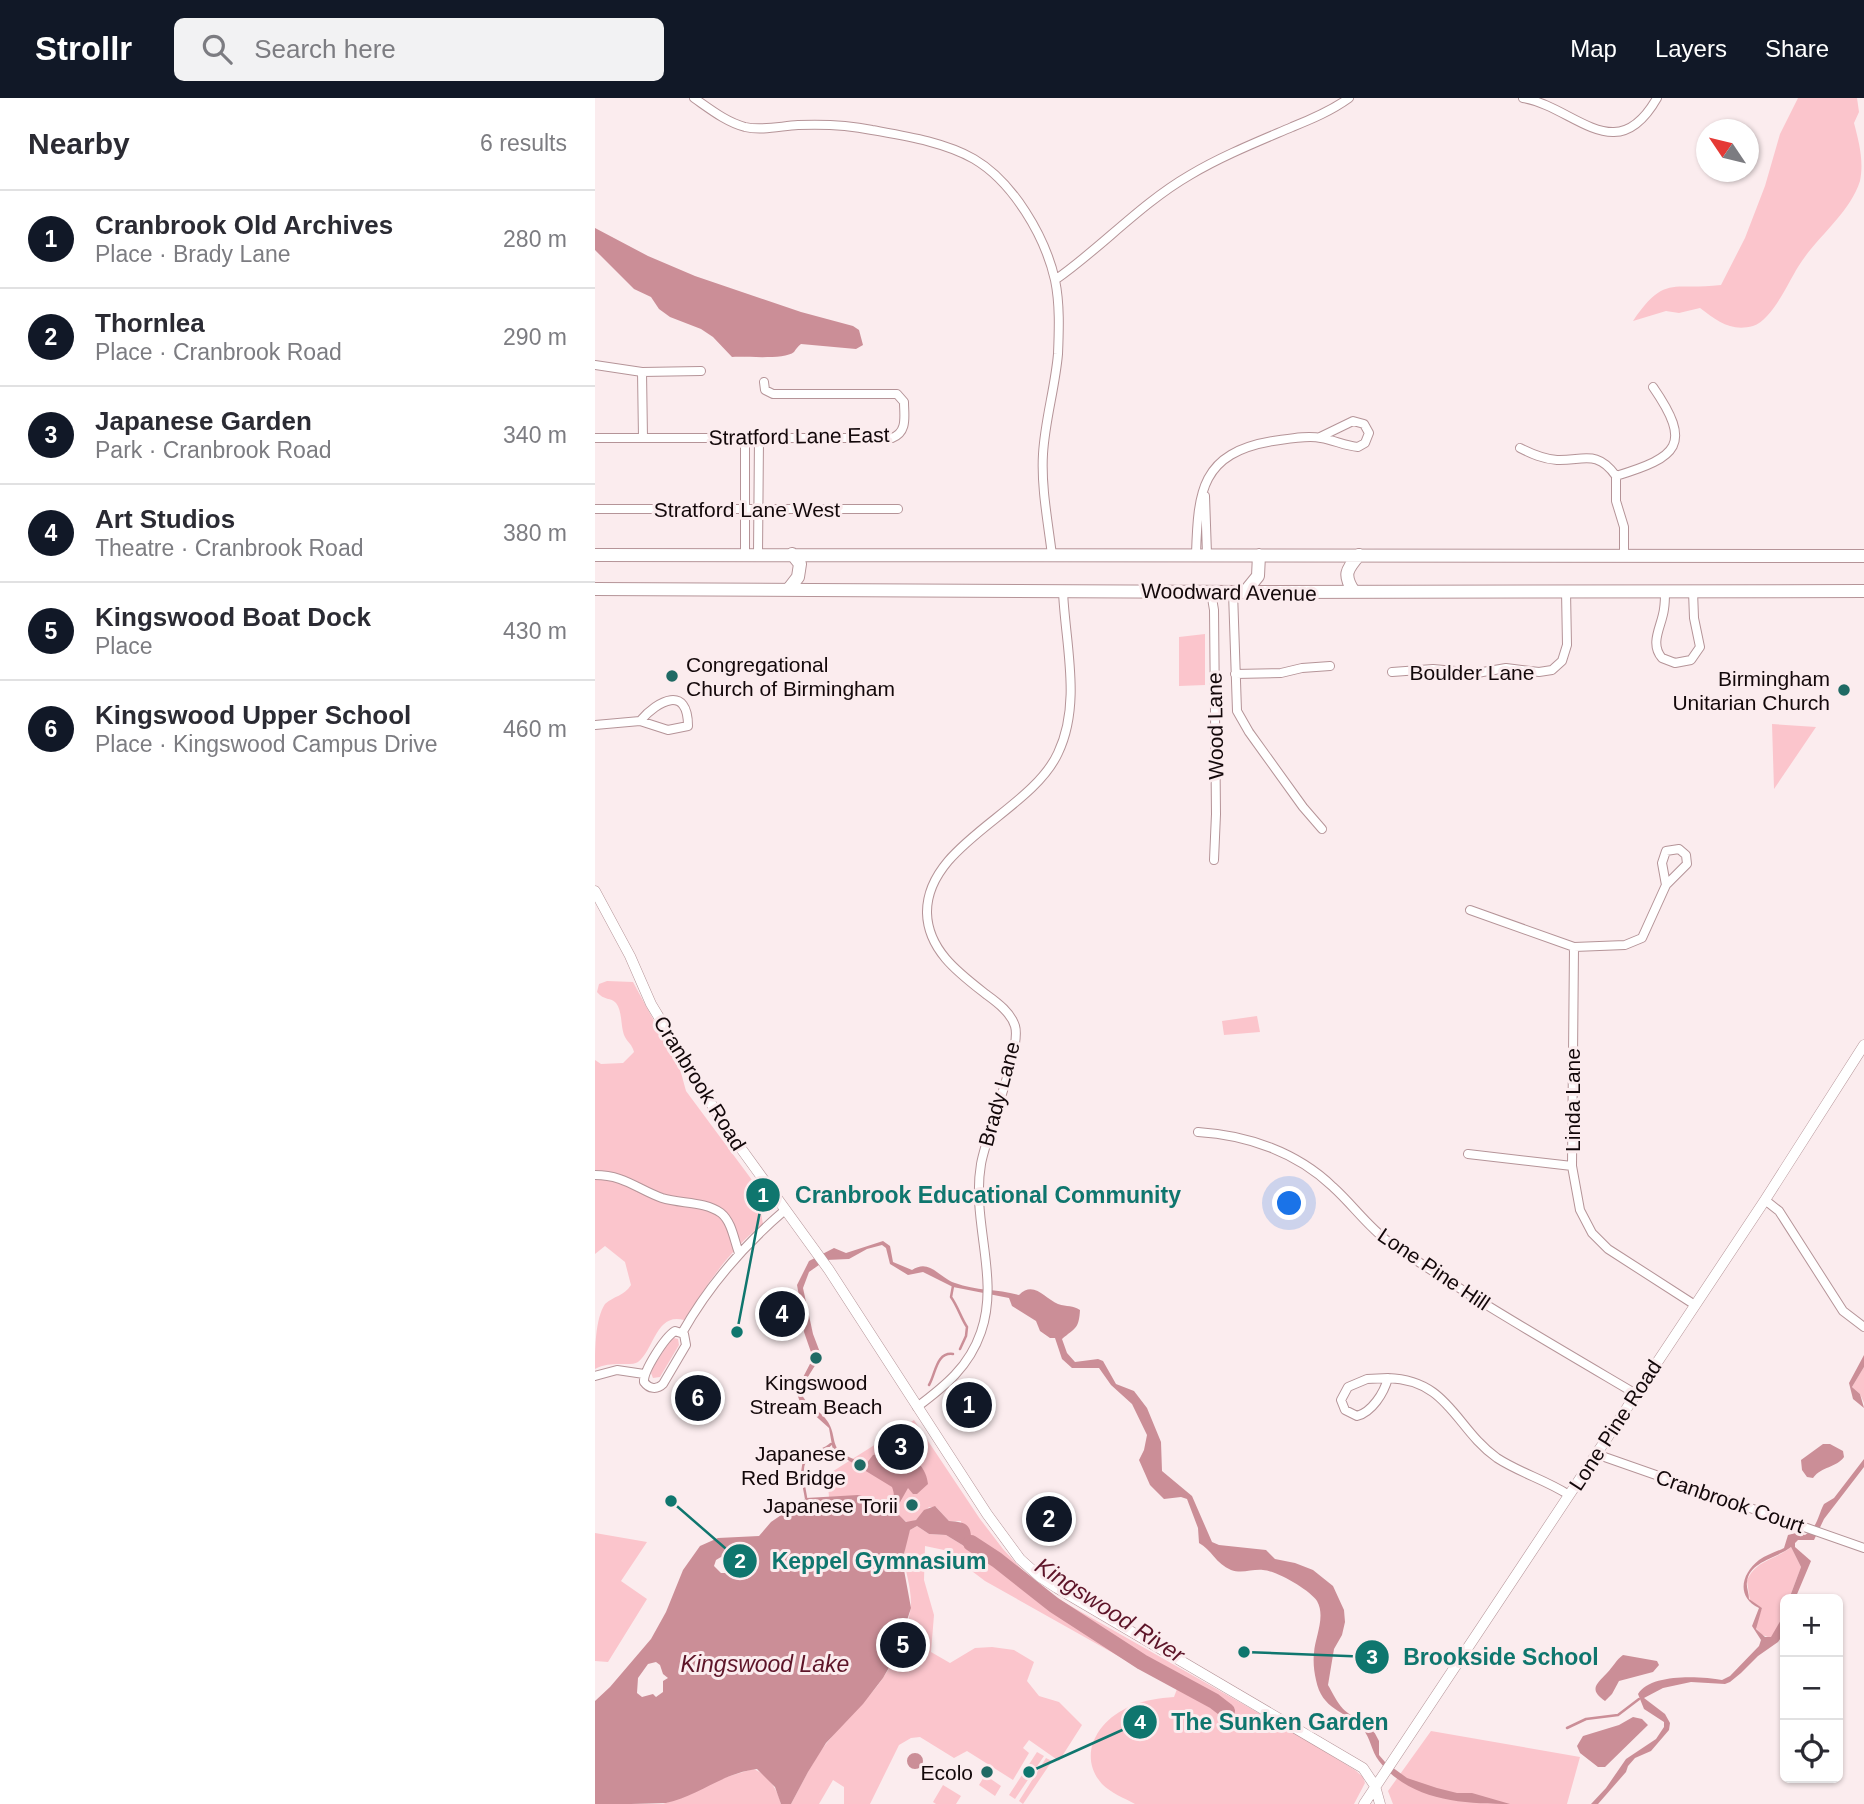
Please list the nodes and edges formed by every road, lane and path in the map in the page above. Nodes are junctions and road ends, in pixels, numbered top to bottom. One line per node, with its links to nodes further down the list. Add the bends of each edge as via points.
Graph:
1 (694, 98): 5 (street, via 745,127 870,129 968,156 991,171 1013,195)
2 (1349, 98): 5 (street, via 1182,179)
3 (1523, 98): 4 (street, via 1547,104 1596,131 1611,133 1639,121)
4 (1657, 98)
5 (1055, 280): 26 (street, via 1058,354 1043,460)
6 (595, 365): 8 (street)
7 (701, 371): 8 (street)
8 (642, 372): 13 (street)
9 (764, 382): 15 (street, Stratford Lane East, via 765,390 773,394 897,394 904,402 904,426 892,438)
10 (1653, 387): 17 (street, via 1675,423 1672,449 1662,459)
11 (1320, 437): 11 (street, via 1358,447 1369,433 1364,424 1353,421); 24 (street, via 1238,451 1213,468 1204,490)
12 (595, 438): 13 (street, Stratford Lane East)
13 (643, 438): 14 (street, Stratford Lane East)
14 (745, 438): 15 (street, Stratford Lane East); 19 (street)
15 (759, 438): 20 (street)
16 (1520, 449): 17 (street, via 1548,459 1592,457 1604,462)
17 (1616, 476): 29 (street)
18 (595, 509): 19 (street, Stratford Lane West)
19 (745, 509): 20 (street, Stratford Lane West); 22 (street)
20 (758, 509): 21 (street, Stratford Lane West); 22 (street)
21 (898, 509)
22 (751, 554): 23 (main road, Woodward Avenue); 25 (main road, Woodward Avenue)
23 (792, 554): 26 (main road, Woodward Avenue); 32 (main road, via 800,564 798,577)
24 (1201, 554): 26 (main road, Woodward Avenue); 27 (main road, Woodward Avenue)
25 (595, 555)
26 (1052, 555)
27 (1259, 555): 28 (main road, Woodward Avenue); 38 (main road, via 1258,576)
28 (1359, 555): 29 (main road, Woodward Avenue); 39 (main road, via 1347,568 1347,581)
29 (1624, 555): 30 (main road, Woodward Avenue)
30 (1864, 556)
31 (595, 589): 32 (main road, Woodward Avenue)
32 (788, 590): 33 (main road, Woodward Avenue)
33 (1063, 591): 37 (main road, Woodward Avenue); 67 (street, Brady Lane, via 1070,690 1059,751 1030,790 947,862 931,886 927,911 932,937 960,973 1006,1012 1016,1034 979,1176 979,1217 989,1291 986,1315 971,1355 951,1381)
34 (1566, 591): 39 (main road, Woodward Avenue); 40 (main road, Woodward Avenue); 42 (street, Boulder Lane, via 1567,645 1562,661 1552,670)
35 (1693, 591): 36 (main road, Woodward Avenue); 40 (main road, Woodward Avenue); 40 (street, via 1700,646 1691,660 1675,663 1662,658 1656,646)
36 (1864, 591)
37 (1212, 592): 38 (main road, Woodward Avenue); 47 (street, Wood Lane)
38 (1239, 592): 39 (main road, Woodward Avenue); 43 (street)
39 (1354, 592)
40 (1665, 592)
41 (1330, 666): 43 (street)
42 (1392, 672)
43 (1235, 674): 46 (street, via 1242,722)
44 (640, 721): 44 (street, via 668,730 688,726 687,710 680,703 659,703); 45 (street)
45 (595, 725)
46 (1322, 829)
47 (1214, 860)
48 (1666, 885): 51 (street, via 1638,941)
49 (595, 891): 58 (street, Cranbrook Road, via 657,1015 724,1125)
50 (1470, 910): 51 (street)
51 (1574, 947): 55 (street, Linda Lane)
52 (1864, 1045): 57 (street, Lone Pine Road)
53 (1198, 1132): 66 (street, Lone Pine Hill, via 1251,1140 1307,1166 1391,1243)
54 (1468, 1154): 55 (street)
55 (1572, 1166): 60 (street, Linda Lane, via 1580,1210 1600,1241)
56 (595, 1175): 59 (street, via 621,1178 661,1197 722,1214)
57 (1765, 1200): 60 (street, Lone Pine Road); 61 (street, via 1779,1211 1843,1311)
58 (785, 1210): 59 (street); 67 (street, Cranbrook Road)
59 (739, 1253): 62 (street)
60 (1695, 1305): 66 (street, Lone Pine Road)
61 (1864, 1327)
62 (682, 1333): 63 (street, via 670,1334); 63 (street, via 686,1345 661,1385 649,1387)
63 (644, 1374): 64 (street, via 617,1370)
64 (595, 1376)
65 (1388, 1378): 65 (street, via 1366,1413 1353,1415 1343,1407 1342,1396 1348,1387 1367,1379); 69 (street, via 1423,1384 1494,1455)
66 (1636, 1394): 68 (street, Lone Pine Road)
67 (917, 1407): 71 (street, Cranbrook Road, via 1010,1546 1040,1577 1363,1768)
68 (1596, 1454): 69 (street, Lone Pine Road); 70 (street, Cranbrook Court)
69 (1569, 1495): 71 (street, Lone Pine Road)
70 (1864, 1548)
71 (1375, 1786): 72 (street, Lone Pine Road); 73 (street, Cranbrook Road)
72 (1364, 1804)
73 (1380, 1804)

